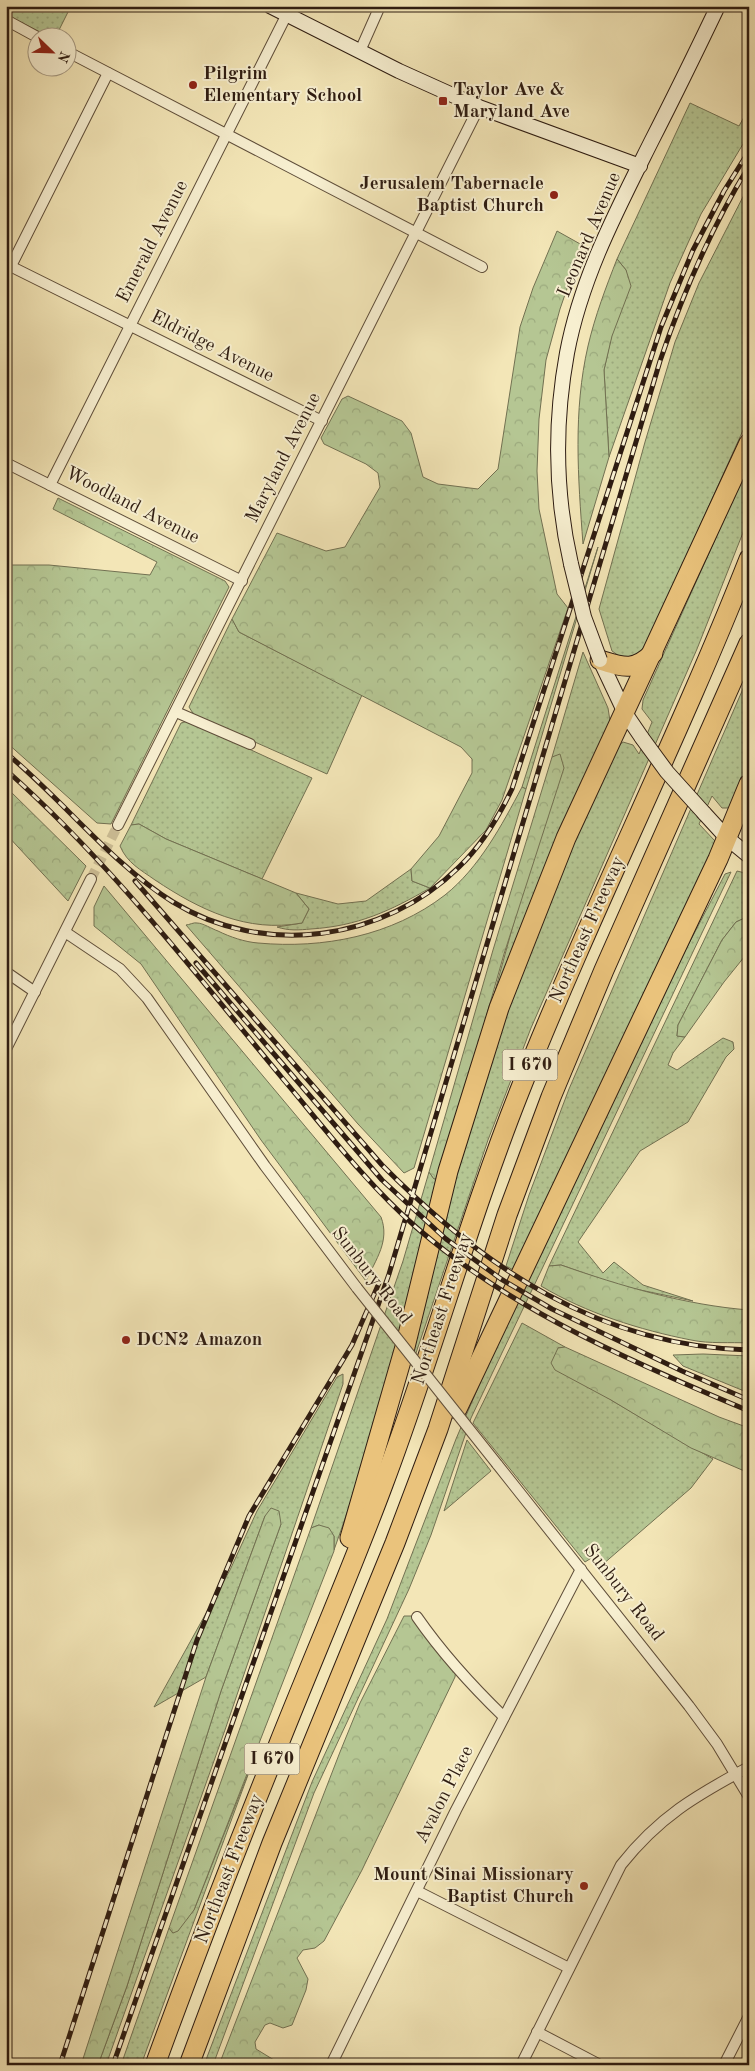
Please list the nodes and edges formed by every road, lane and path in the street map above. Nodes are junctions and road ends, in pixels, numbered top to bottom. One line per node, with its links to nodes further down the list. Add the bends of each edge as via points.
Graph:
1 (270, 6): 4 (main road)
2 (380, 6): 7 (street)
3 (718, 6): 12 (main road, Leonard Avenue)
4 (287, 14): 7 (main road); 11 (street, Emerald Avenue)
5 (6, 20): 6 (street)
6 (28, 32)
7 (360, 50): 10 (main road)
8 (78, 57): 9 (street)
9 (108, 73): 11 (street); 14 (street)
10 (479, 107): 12 (main road); 13 (street, Maryland Avenue)
11 (227, 135): 13 (street); 16 (street, Emerald Avenue)
12 (640, 166): 25 (main road, Leonard Avenue, bridge, via 593,265 567,352 560,398 559,499 570,564)
13 (416, 233): 15 (street); 17 (street, Maryland Avenue)
14 (8, 265): 16 (street, Eldridge Avenue)
15 (482, 267)
16 (130, 325): 17 (street, Eldridge Avenue); 20 (street, Emerald Avenue)
17 (322, 421): 22 (street, Maryland Avenue)
18 (749, 443): 24 (highway)
19 (6, 463): 20 (street, Woodland Avenue)
20 (50, 485): 22 (street, Woodland Avenue)
21 (749, 559): 39 (highway, Northeast Freeway / I 670, via 520,1088 469,1229 405,1425)
22 (242, 581): 26 (street, Maryland Avenue)
23 (749, 643): 41 (highway, Northeast Freeway / I 670, via 551,1096 507,1215 438,1429)
24 (653, 652): 25 (highway, via 638,666); 27 (highway)
25 (600, 660): 27 (main road, Leonard Avenue)
26 (176, 712): 28 (street); 30 (street, Maryland Avenue)
27 (625, 713): 31 (main road, Leonard Avenue, bridge, via 667,772); 39 (highway, via 562,847 478,1070 448,1171 382,1432 344,1559)
28 (250, 744)
29 (749, 784): 31 (highway)
30 (118, 824)
31 (726, 837): 32 (main road, Leonard Avenue); 41 (highway, via 468,1381 397,1551)
32 (749, 856)
33 (91, 879): 34 (street)
34 (65, 932): 36 (street); 38 (street, Sunbury Road, bridge, via 120,969 147,998 264,1166)
35 (6, 972): 36 (street)
36 (35, 992): 37 (street)
37 (6, 1049)
38 (581, 1569): 42 (street, Avalon Place); 44 (street, Sunbury Road, via 689,1706)
39 (344, 1583): 50 (highway, Northeast Freeway / I 670, via 253,1807)
40 (417, 1617): 42 (street)
41 (346, 1659): 51 (highway, Northeast Freeway / I 670, via 255,1887)
42 (504, 1717): 46 (street, Avalon Place)
43 (749, 1767): 44 (street)
44 (736, 1774): 45 (street, Sunbury Road); 47 (street, via 681,1806 641,1840 614,1875)
45 (749, 1797)
46 (417, 1891): 47 (street); 52 (street, Avalon Place)
47 (569, 1968): 49 (street)
48 (749, 2016): 55 (street)
49 (537, 2032): 53 (street); 54 (street)
50 (155, 2065)
51 (189, 2065)
52 (331, 2065)
53 (521, 2065)
54 (600, 2065)
55 (724, 2065)

